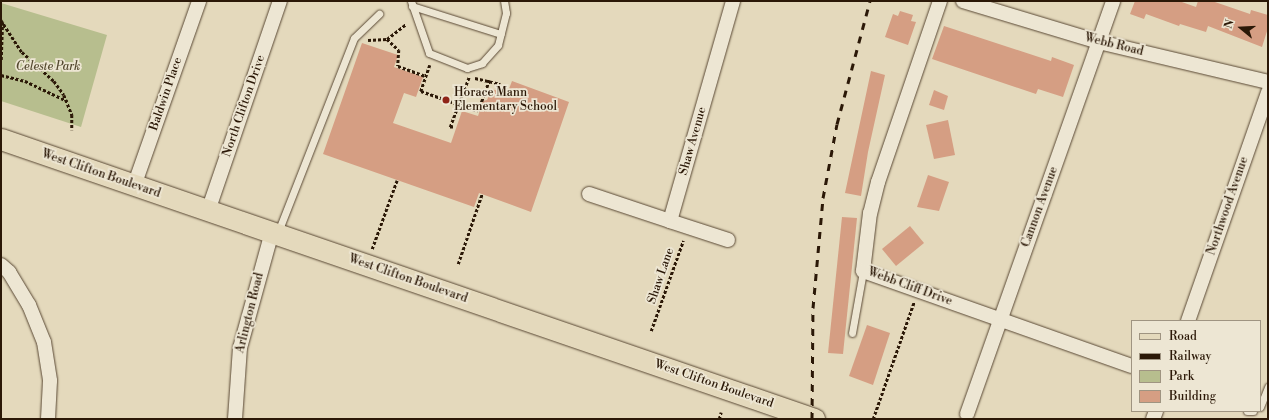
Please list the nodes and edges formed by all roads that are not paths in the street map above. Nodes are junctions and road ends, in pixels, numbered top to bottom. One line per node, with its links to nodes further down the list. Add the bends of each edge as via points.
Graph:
1 (199, 1): 15 (street, Baldwin Place)
2 (280, 1): 17 (street, North Clifton Drive)
3 (504, 1): 10 (lane, via 506,13)
4 (733, 1): 18 (street, Shaw Avenue)
5 (940, 1): 22 (street, Webb Cliff Drive, via 878,182 870,213)
6 (963, 1): 11 (street, Webb Road)
7 (1113, 1): 11 (street, Cannon Avenue)
8 (412, 3): 10 (lane); 10 (lane, via 429,53 467,68 476,66 490,56 498,45)
9 (379, 14): 19 (lane, via 354,38)
10 (501, 34)
11 (1099, 42): 12 (street, Webb Road); 23 (street, Cannon Avenue)
12 (1268, 82)
13 (1268, 92): 24 (street, Northwood Avenue)
14 (1, 139): 15 (main road, West Clifton Boulevard)
15 (134, 186): 17 (main road, West Clifton Boulevard)
16 (588, 194): 18 (street)
17 (208, 211): 19 (main road, West Clifton Boulevard)
18 (670, 222): 20 (street)
19 (274, 233): 31 (street, Arlington Road, via 240,348); 32 (main road, West Clifton Boulevard)
20 (728, 240)
21 (1, 265): 30 (street, via 9,272 30,305 44,342 50,381)
22 (863, 271): 23 (street, Webb Cliff Drive); 25 (lane)
23 (1000, 319): 26 (street, Webb Cliff Drive); 29 (street, Cannon Avenue)
24 (1188, 320)
25 (852, 333)
26 (1131, 366)
27 (1268, 387): 28 (lane)
28 (1261, 404)
29 (967, 414)
30 (48, 419)
31 (235, 419)
32 (814, 419)

